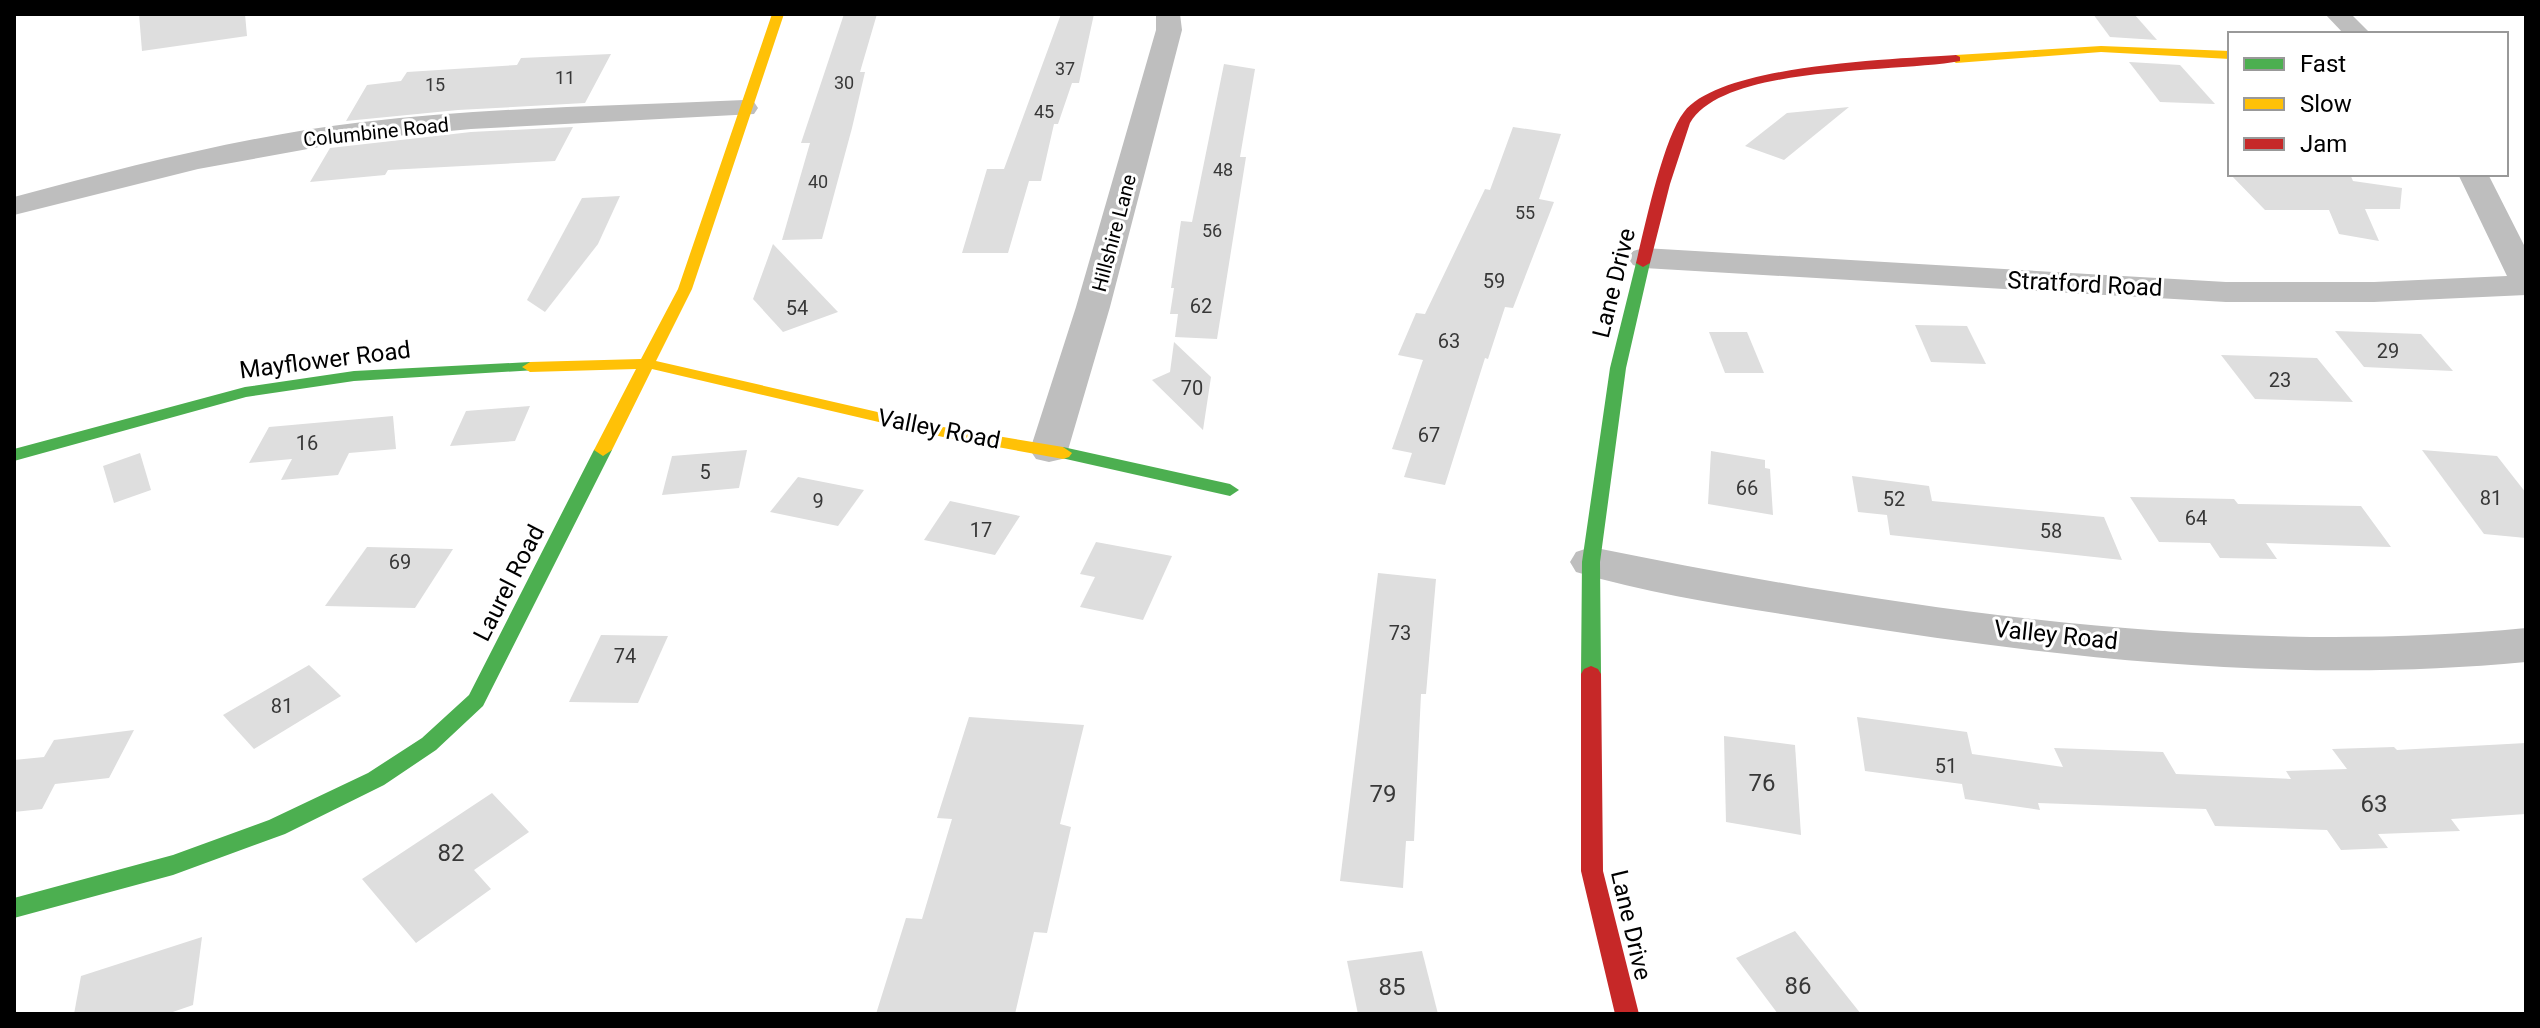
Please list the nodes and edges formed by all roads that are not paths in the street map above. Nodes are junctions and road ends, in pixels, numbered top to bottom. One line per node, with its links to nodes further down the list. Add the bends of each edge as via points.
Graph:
1 (778, 14): 6 (street, Laurel Road)
2 (1168, 14): 12 (street, Hillshire Lane, via 1169,30)
3 (2337, 14): 4 (street)
4 (2356, 32)
5 (2228, 55): 9 (street, Lane Drive, via 2101,49 2011,53 1862,66 1757,82 1711,96 1689,113)
6 (744, 108): 8 (street, Columbine Road, via 417,125 310,138); 11 (street, Laurel Road, via 685,289)
7 (2474, 176): 10 (street)
8 (14, 206)
9 (1644, 258): 10 (street, Stratford Road, via 2226,292); 15 (street, Lane Drive, via 1618,368)
10 (2526, 284)
11 (650, 364): 12 (street, Valley Road, via 943,432); 13 (street, Mayflower Road, via 354,376 245,392); 17 (street, Laurel Road, via 476,700 424,748 352,792 211,854)
12 (1049, 450): 14 (street, Valley Road)
13 (14, 455)
14 (1230, 490)
15 (1591, 562): 16 (street, Valley Road, via 1800,604 2104,641 2362,653); 18 (street, Lane Drive, via 1592,871)
16 (2526, 645)
17 (14, 908)
18 (1627, 1014)

